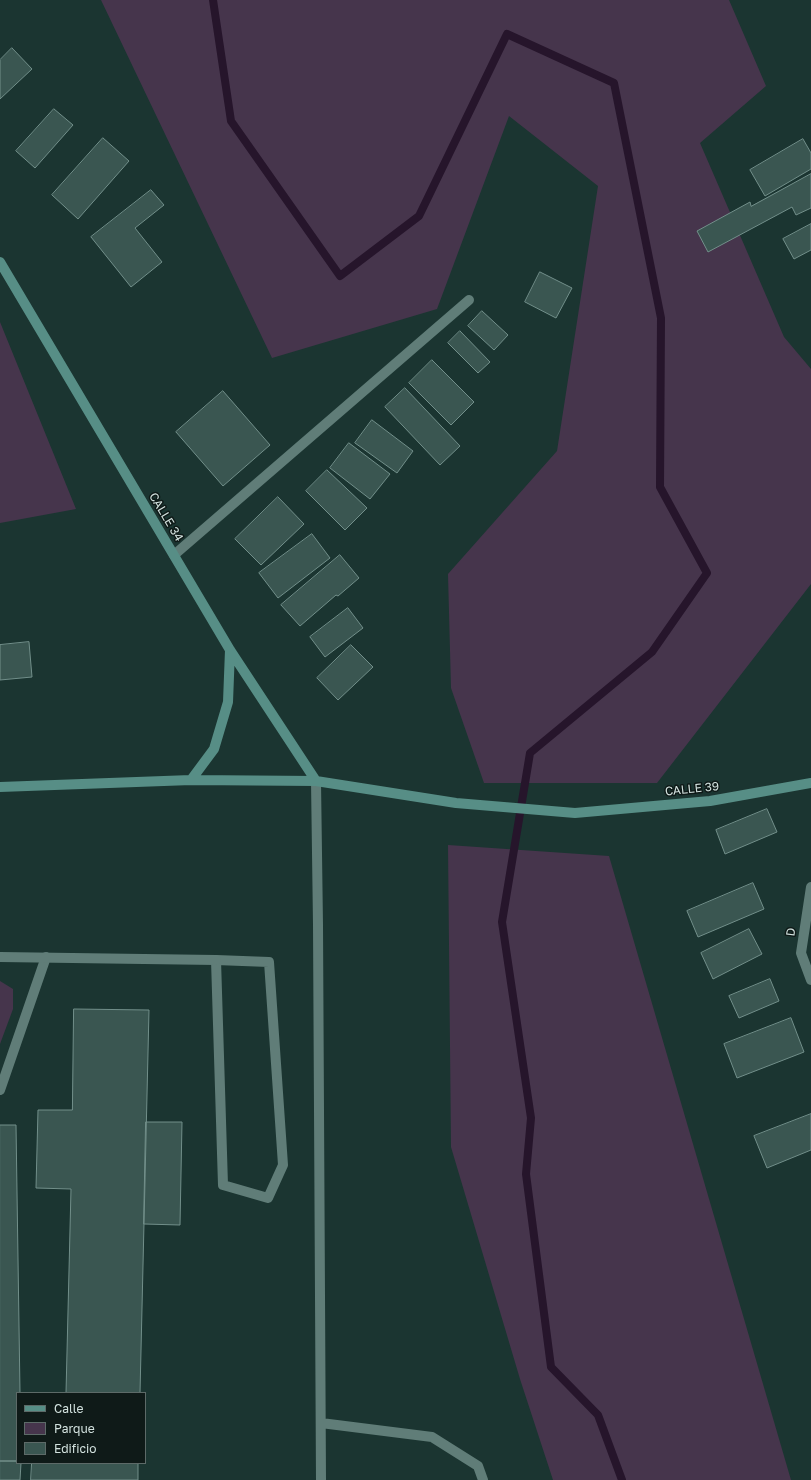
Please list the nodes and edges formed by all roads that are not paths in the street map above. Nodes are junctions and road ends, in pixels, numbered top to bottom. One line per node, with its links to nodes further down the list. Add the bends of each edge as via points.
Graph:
1 (0, 262): 3 (street, CALLE 34)
2 (469, 300): 3 (street)
3 (174, 555): 4 (street, CALLE 34)
4 (230, 650): 5 (street, via 228,702 214,749); 6 (street, CALLE 34)
5 (190, 780): 6 (street, CALLE 39); 8 (street, CALLE 39)
6 (316, 781): 7 (street, CALLE 39, via 456,803 575,813 710,801); 15 (street)
7 (811, 783)
8 (0, 786)
9 (811, 887): 13 (street, D, via 801,953)
10 (0, 957): 11 (street)
11 (46, 957): 12 (street); 14 (street)
12 (216, 960): 12 (street, via 223,1185 268,1198 283,1165 269,962)
13 (811, 980)
14 (0, 1090)
15 (321, 1422): 16 (street); 17 (street, via 432,1437 478,1466)
16 (321, 1480)
17 (483, 1480)

